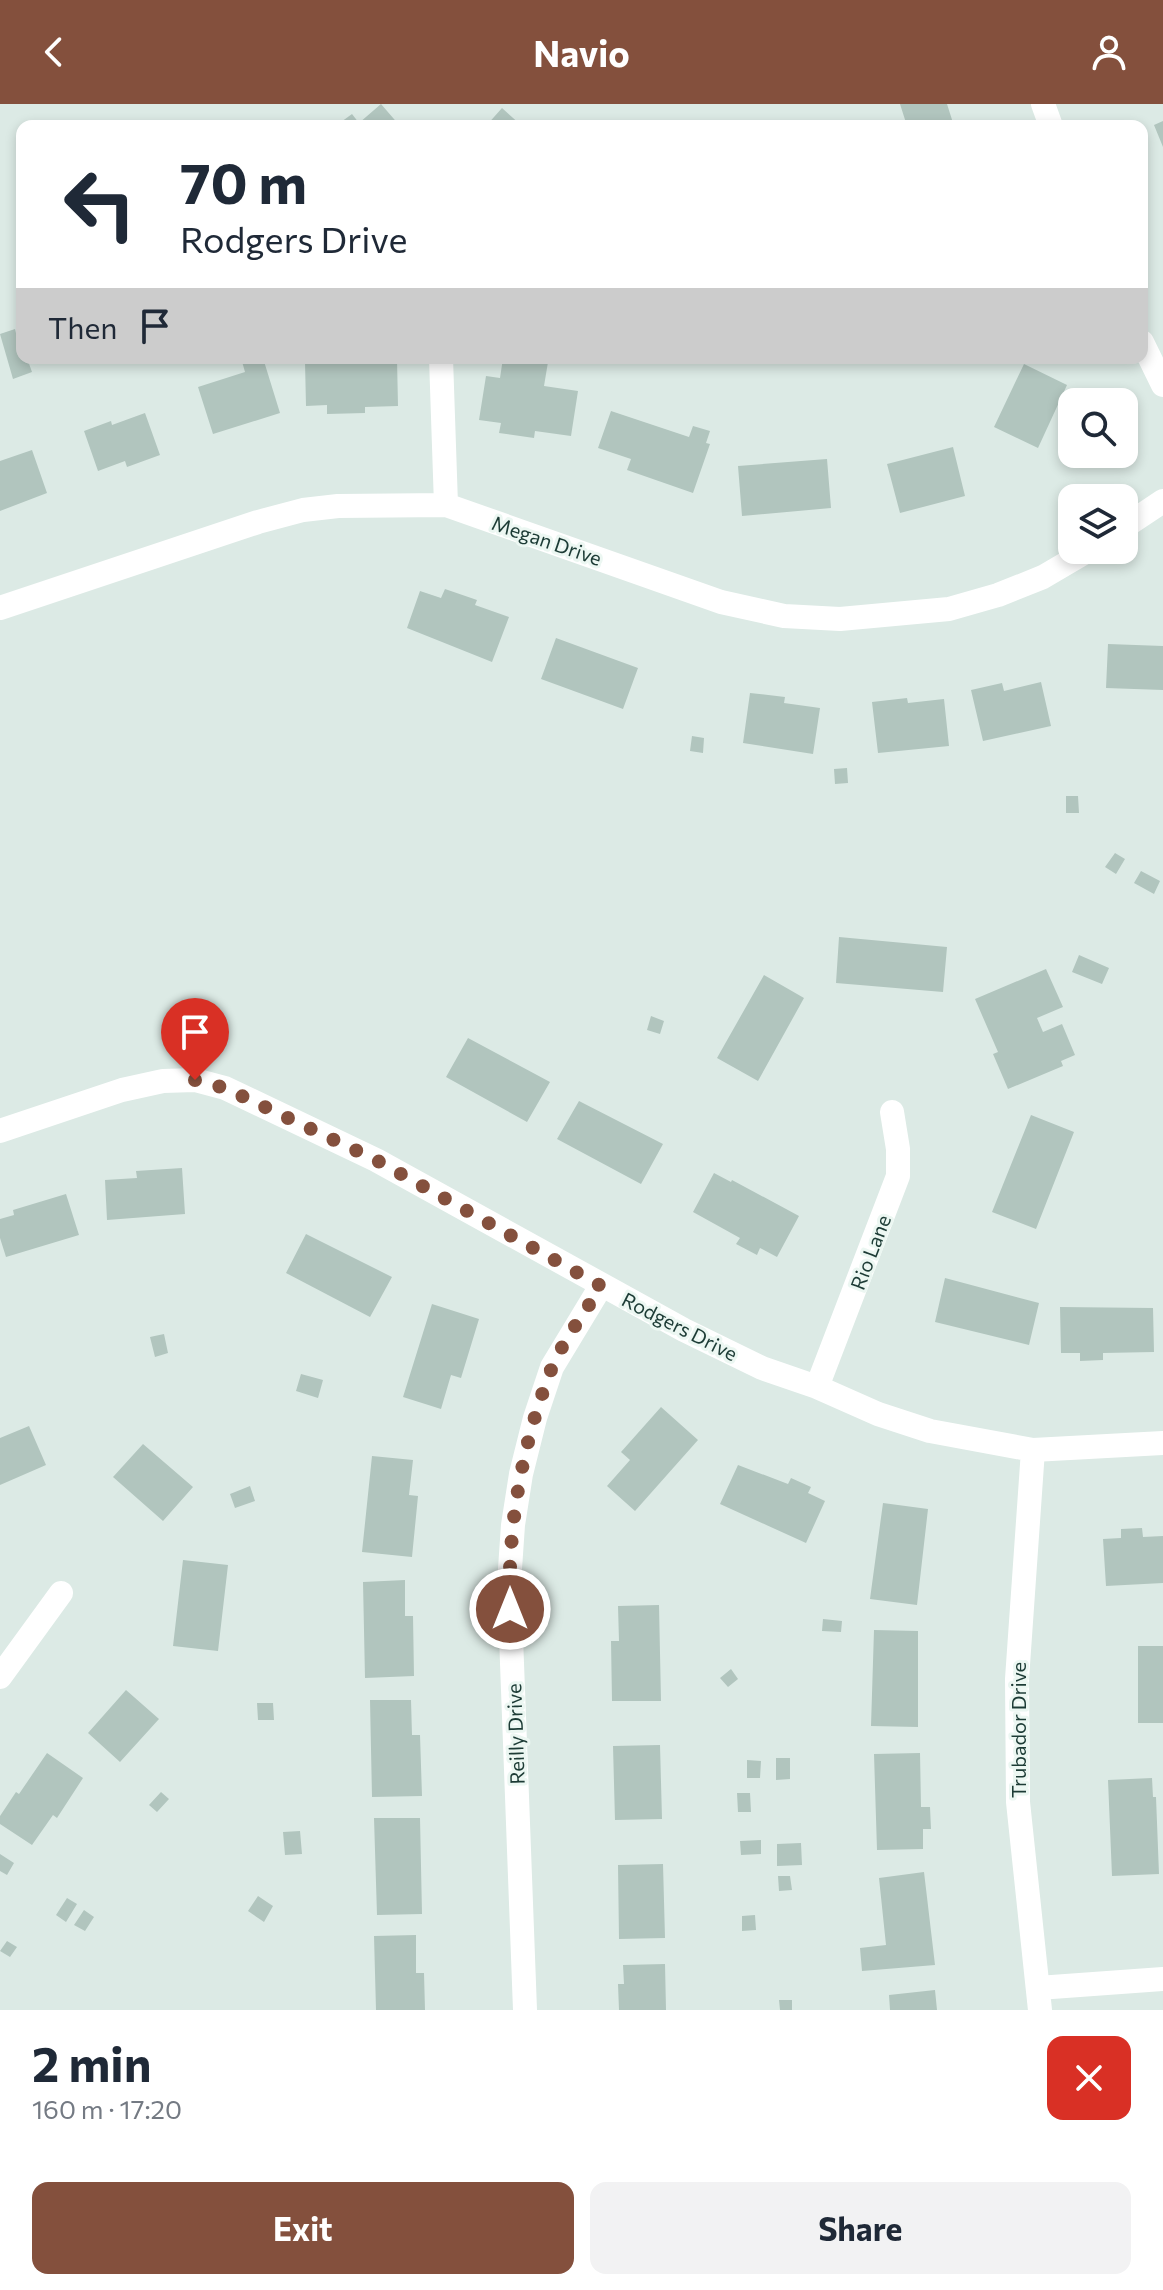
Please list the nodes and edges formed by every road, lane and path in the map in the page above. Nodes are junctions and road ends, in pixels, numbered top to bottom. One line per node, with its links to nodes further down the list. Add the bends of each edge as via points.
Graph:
1 (1148, 354): 3 (street)
2 (441, 364): 5 (street)
3 (1163, 385)
4 (1163, 501): 6 (street)
5 (446, 505): 7 (street, Megan Drive, via 721,602 798,617 840,619 949,609 1009,591); 8 (street, Megan Drive, via 303,510)
6 (1138, 518)
7 (1069, 564)
8 (0, 608)
9 (892, 1112): 12 (street, Rio Lane, via 898,1176)
10 (0, 1131): 11 (street, Rodgers Drive, via 122,1090 195,1080 225,1088 376,1160)
11 (601, 1286): 12 (street, Rodgers Drive, via 762,1368); 19 (street, Reilly Drive, via 552,1367 528,1446 513,1525 509,1583)
12 (817, 1387): 14 (street, Rodgers Drive, via 930,1431)
13 (1163, 1443): 14 (street, Rodgers Drive)
14 (1033, 1450): 18 (street, Trubador Drive, via 1017,1679 1017,1787)
15 (61, 1593): 16 (street)
16 (0, 1677)
17 (1163, 1979): 18 (street)
18 (1039, 1999)
19 (525, 2010)

